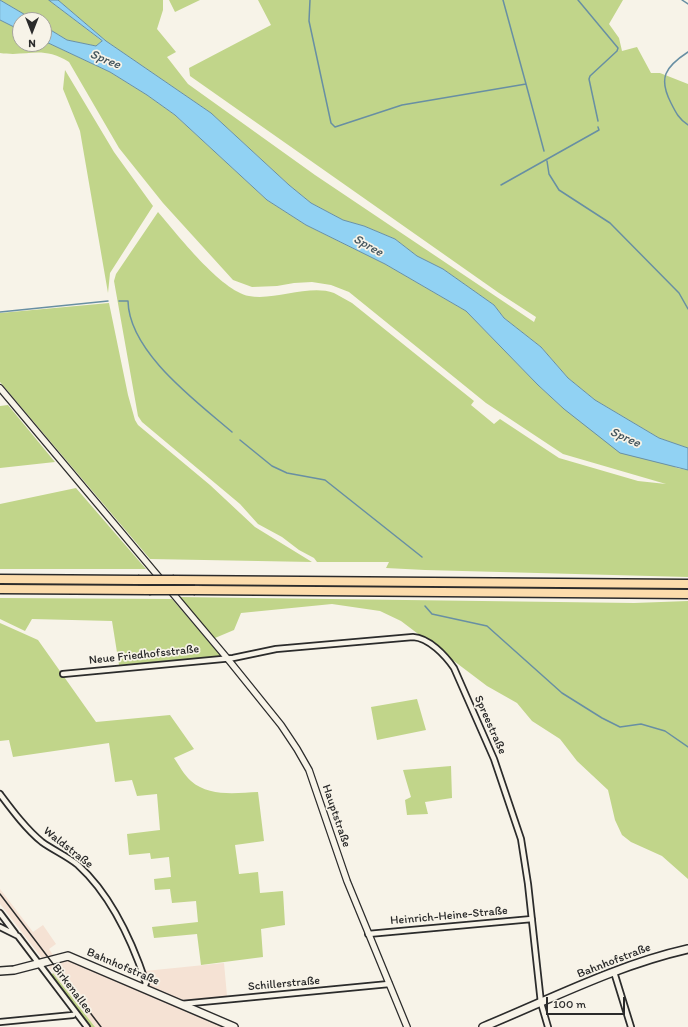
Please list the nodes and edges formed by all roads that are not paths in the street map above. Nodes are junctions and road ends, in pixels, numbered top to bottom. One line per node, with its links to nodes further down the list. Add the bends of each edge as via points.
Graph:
1 (0, 388): 6 (street, Hauptstraße)
2 (0, 579): 3 (highway, bridge)
3 (688, 584)
4 (0, 589): 5 (highway, bridge)
5 (688, 594)
6 (227, 658): 7 (street, Neue Friedhofsstraße); 10 (street, Spreestraße, via 276,650 413,637 426,641 454,668 494,759 521,839); 12 (street, Hauptstraße, via 281,725 303,760)
7 (63, 674)
8 (0, 794): 19 (street, Waldstraße, via 42,841 76,864 99,889 114,910 141,968 146,982)
9 (0, 912): 13 (street, Birkenallee)
10 (532, 919): 12 (street, Heinrich-Heine-Straße); 20 (street, Spreestraße)
11 (0, 927): 13 (street)
12 (368, 934): 18 (street, Hauptstraße)
13 (18, 936): 15 (street, Birkenallee)
14 (688, 949): 17 (main road, Bahnhofstraße, via 657,956)
15 (40, 964): 16 (main road, Bahnhofstraße); 19 (main road, Bahnhofstraße, via 68,956); 24 (street, Birkenallee)
16 (0, 971)
17 (614, 972): 20 (main road, Bahnhofstraße); 29 (street)
18 (389, 984): 21 (street, Schillerstraße); 26 (street, Hauptstraße)
19 (144, 988): 21 (main road, Bahnhofstraße)
20 (541, 1003): 27 (main road, Bahnhofstraße); 28 (street, Spreestraße)
21 (181, 1004): 25 (main road, Bahnhofstraße)
22 (73, 1015): 23 (street)
23 (0, 1022)
24 (87, 1027)
25 (234, 1027)
26 (407, 1027)
27 (483, 1027)
28 (548, 1027)
29 (631, 1027)

